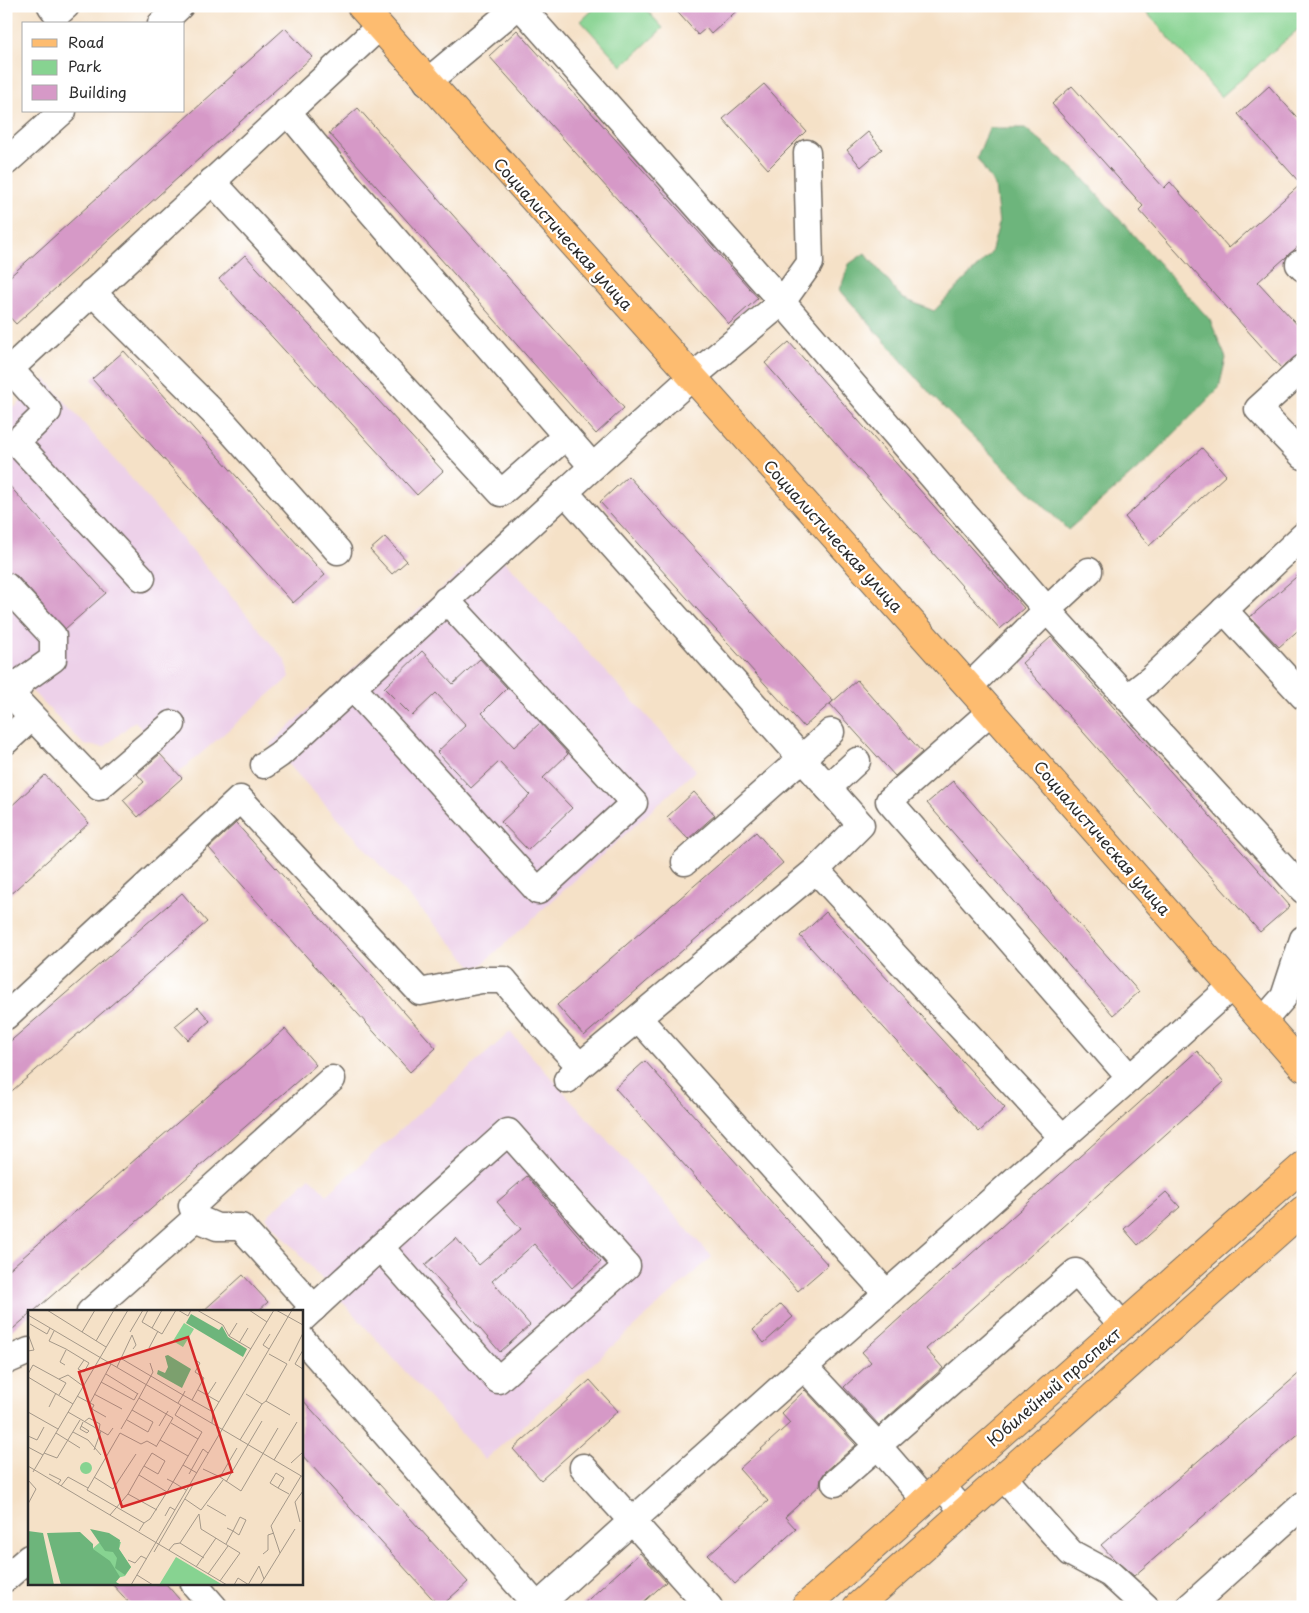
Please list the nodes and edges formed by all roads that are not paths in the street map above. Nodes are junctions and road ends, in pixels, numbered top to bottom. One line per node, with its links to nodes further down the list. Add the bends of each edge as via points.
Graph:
1 (51, 6): 2 (street, via 58,14)
2 (66, 6)
3 (180, 6): 6 (street)
4 (361, 6): 7 (main road, Социалистическая улица)
5 (519, 6): 8 (street); 15 (street)
6 (163, 22)
7 (379, 27): 8 (main road, Социалистическая улица); 9 (street)
8 (428, 82): 18 (main road, Социалистическая улица)
9 (287, 111): 13 (street); 19 (street)
10 (62, 112): 12 (street)
11 (808, 153): 15 (street, via 810,263)
12 (6, 162)
13 (212, 181): 14 (street); 19 (street, via 501,493)
14 (92, 292): 16 (street); 24 (street, via 223,422)
15 (782, 302): 18 (street); 29 (street)
16 (8, 366): 26 (street, via 48,411 16,442)
17 (1303, 368): 20 (street, via 1258,409)
18 (691, 378): 21 (street); 32 (main road, Социалистическая улица)
19 (566, 436): 21 (street)
20 (1303, 456)
21 (592, 466): 22 (street)
22 (565, 492): 28 (street); 41 (street)
23 (1303, 536): 30 (street)
24 (338, 551)
25 (1089, 571): 29 (street)
26 (142, 578)
27 (6, 586): 33 (street, via 53,636 54,659)
28 (446, 600): 31 (street); 31 (street, via 634,804 538,891)
29 (1047, 610): 32 (street); 35 (street)
30 (1224, 610): 34 (street); 35 (street)
31 (352, 687): 43 (street)
32 (969, 687): 36 (main road, Социалистическая улица)
33 (9, 693): 37 (street)
34 (1303, 696)
35 (1128, 697): 49 (street)
36 (990, 712): 45 (street); 51 (main road, Социалистическая улица)
37 (32, 716): 38 (street, via 99,787); 40 (street)
38 (172, 724)
39 (831, 732): 41 (street)
40 (6, 741)
41 (802, 758): 44 (street); 47 (street)
42 (857, 761): 44 (street)
43 (264, 765)
44 (828, 788): 46 (street)
45 (889, 801): 46 (street); 56 (street)
46 (861, 825): 48 (street)
47 (685, 862)
48 (816, 870): 53 (street); 58 (street)
49 (1303, 890)
50 (1303, 938): 54 (street, via 1284,997)
51 (1232, 986): 54 (main road, Социалистическая улица); 56 (street)
52 (6, 1016): 53 (street, via 240,799 420,992 481,980 504,980 541,1024 574,1073)
53 (638, 1019): 63 (street)
54 (1263, 1021): 55 (main road, Социалистическая улица)
55 (1303, 1067)
56 (1130, 1078): 58 (street)
57 (332, 1079): 61 (street, via 192,1206)
58 (1063, 1138): 63 (street)
59 (1303, 1166): 66 (main road, Юбилейный проспект)
60 (1303, 1210): 73 (main road, Юбилейный проспект)
61 (196, 1218): 64 (street); 65 (street, via 217,1227 240,1227)
62 (380, 1247): 62 (street, via 508,1132 627,1266 498,1380); 65 (street)
63 (886, 1293): 70 (street)
64 (92, 1310)
65 (307, 1314)
66 (1123, 1326): 71 (street, via 1076,1272); 75 (main road, Юбилейный проспект)
67 (302, 1339): 83 (street)
68 (28, 1351): 69 (street)
69 (6, 1362)
70 (804, 1366): 71 (street); 78 (street)
71 (878, 1446): 74 (street); 75 (street)
72 (584, 1467): 78 (street)
73 (1003, 1477): 77 (main road, Юбилейный проспект); 87 (street, via 1071,1553 1110,1574)
74 (835, 1483)
75 (934, 1493): 77 (street); 85 (main road, Юбилейный проспект)
76 (1303, 1505): 88 (street)
77 (964, 1512): 86 (main road, Юбилейный проспект)
78 (632, 1521): 83 (street); 84 (street)
79 (28, 1559): 80 (street)
80 (6, 1578)
81 (196, 1586): 82 (street)
82 (214, 1607)
83 (538, 1607)
84 (709, 1607)
85 (805, 1607)
86 (857, 1607)
87 (1146, 1607)
88 (1189, 1607)

